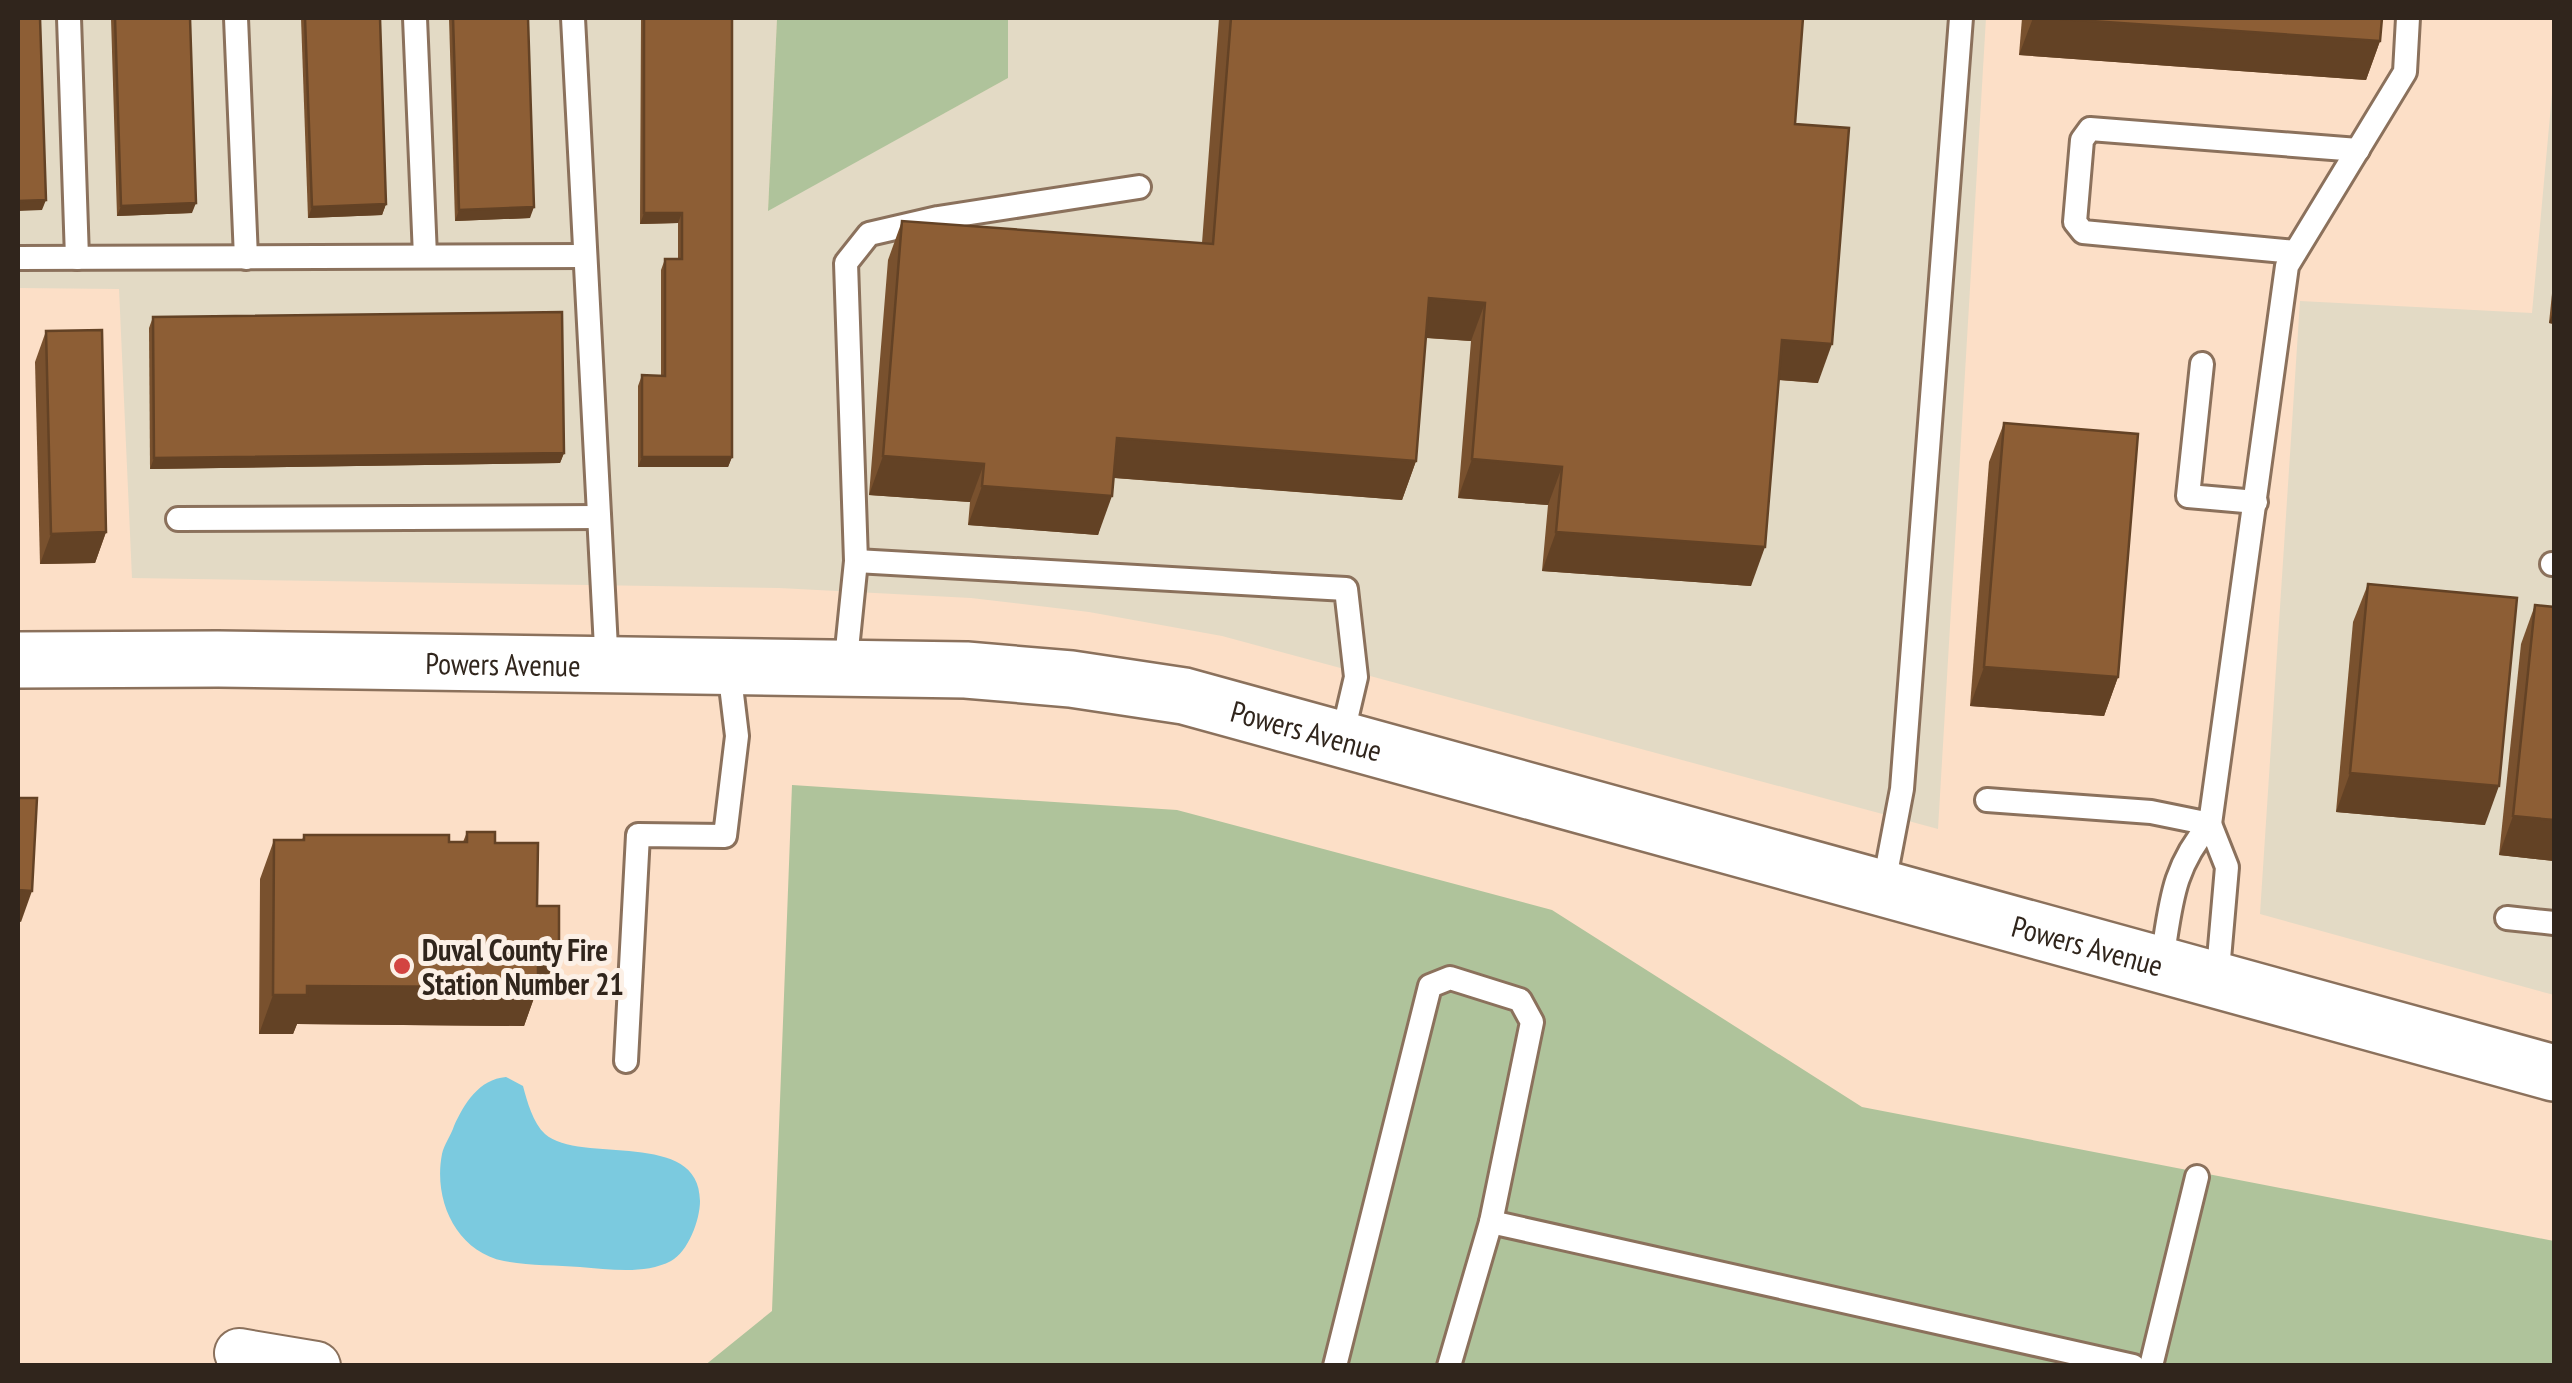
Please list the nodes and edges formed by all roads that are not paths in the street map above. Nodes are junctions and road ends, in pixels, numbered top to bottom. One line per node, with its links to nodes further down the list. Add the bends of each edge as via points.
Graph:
1 (69, 18): 13 (lane)
2 (236, 18): 14 (lane)
3 (415, 18): 10 (lane)
4 (572, 18): 11 (lane)
5 (1962, 18): 27 (lane, via 1902,789)
6 (2408, 18): 7 (lane, via 2405,72)
7 (2358, 150): 9 (lane); 9 (lane, via 2090,129 2082,140 2075,222 2084,232)
8 (1139, 187): 19 (lane, via 869,234 846,263)
9 (2296, 252): 16 (lane, via 2286,266)
10 (425, 256): 11 (lane); 14 (lane)
11 (584, 256): 17 (lane)
12 (18, 258): 13 (lane)
13 (76, 258): 14 (lane)
14 (246, 258)
15 (2202, 364): 16 (lane, via 2188,496)
16 (2256, 502): 26 (lane)
17 (600, 517): 18 (lane); 21 (lane)
18 (178, 518)
19 (856, 561): 23 (lane); 24 (lane, via 1346,589 1356,678)
20 (18, 660): 21 (street, Powers Avenue)
21 (607, 667): 22 (street, Powers Avenue)
22 (729, 668): 23 (street, Powers Avenue); 32 (lane, via 737,736 725,836 638,835)
23 (845, 669): 24 (street, Powers Avenue, via 966,670 1184,696)
24 (1341, 742): 27 (street, Powers Avenue)
25 (1987, 800): 26 (lane, via 2151,812)
26 (2210, 824): 30 (lane, via 2181,865); 31 (lane, via 2226,867)
27 (1883, 889): 30 (street, Powers Avenue)
28 (2506, 918): 29 (lane)
29 (2554, 923)
30 (2161, 966): 31 (street, Powers Avenue)
31 (2218, 982): 33 (street, Powers Avenue)
32 (626, 1061)
33 (2554, 1073)
34 (2197, 1177): 41 (lane)
35 (1490, 1222): 38 (lane, via 1532,1022 1520,1000 1450,978 1430,986); 39 (lane); 40 (lane)
36 (239, 1354): 37 (street)
37 (316, 1366)
38 (1334, 1366)
39 (1449, 1366)
40 (2133, 1366)
41 (2152, 1366)

